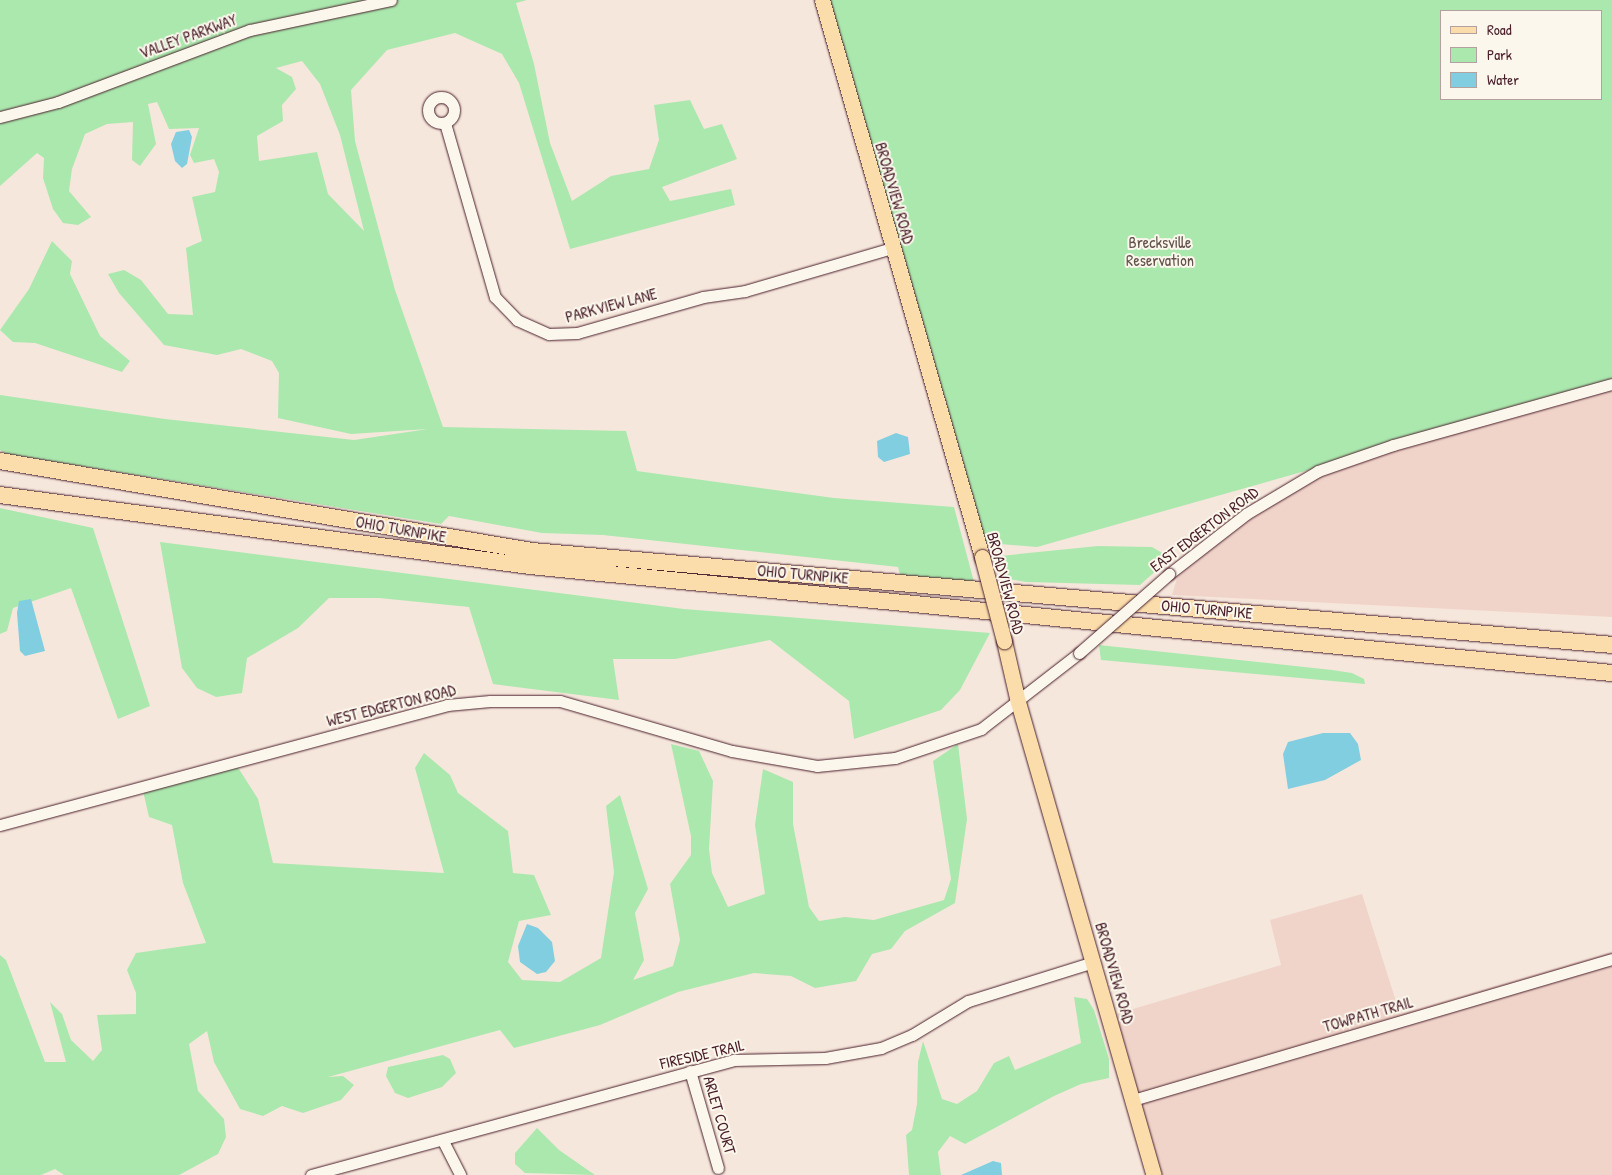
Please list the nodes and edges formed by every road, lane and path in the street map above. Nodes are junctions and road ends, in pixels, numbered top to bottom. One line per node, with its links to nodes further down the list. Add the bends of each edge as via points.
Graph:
1 (391, 0): 3 (street, VALLEY PARKWAY, via 250,30 58,102)
2 (822, 0): 5 (main road, BROADVIEW ROAD)
3 (0, 117)
4 (445, 123): 5 (street, PARKVIEW LANE, via 495,297 517,320 549,334 577,333 703,297 745,291)
5 (892, 248): 11 (main road, BROADVIEW ROAD, bridge, via 982,557)
6 (1612, 384): 11 (street, EAST EDGERTON ROAD, bridge, via 1393,445 1318,471 1246,514 1168,574)
7 (0, 461): 9 (highway, OHIO TURNPIKE, via 532,551)
8 (0, 495): 10 (highway, OHIO TURNPIKE, via 530,566)
9 (1612, 645)
10 (1612, 673)
11 (1018, 702): 12 (street, WEST EDGERTON ROAD, via 981,729 950,742 895,758 817,766 732,752 560,700 447,705); 14 (main road, BROADVIEW ROAD)
12 (0, 825)
13 (1612, 959): 16 (street, TOWPATH TRAIL)
14 (1093, 962): 15 (street, FIRESIDE TRAIL, via 968,1001 912,1035 881,1048 824,1058 733,1060); 16 (main road, BROADVIEW ROAD)
15 (690, 1072): 17 (street, FIRESIDE TRAIL); 18 (street, ARLET COURT)
16 (1133, 1100): 21 (main road, BROADVIEW ROAD)
17 (443, 1141): 19 (street, FIRESIDE TRAIL); 20 (street)
18 (718, 1168)
19 (311, 1175)
20 (460, 1175)
21 (1154, 1175)

